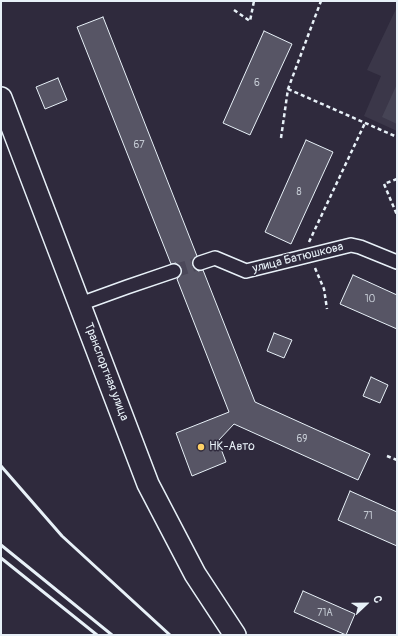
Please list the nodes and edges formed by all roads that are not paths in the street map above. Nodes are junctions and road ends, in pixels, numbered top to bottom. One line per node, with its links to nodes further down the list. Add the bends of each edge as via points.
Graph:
1 (1, 98): 5 (main road, Транспортная улица)
2 (397, 262): 3 (street, улица Батюшкова, via 351,245 246,271 215,258)
3 (200, 263)
4 (174, 271): 5 (street)
5 (80, 304): 6 (main road, Транспортная улица, via 148,484 195,574)
6 (235, 635)

